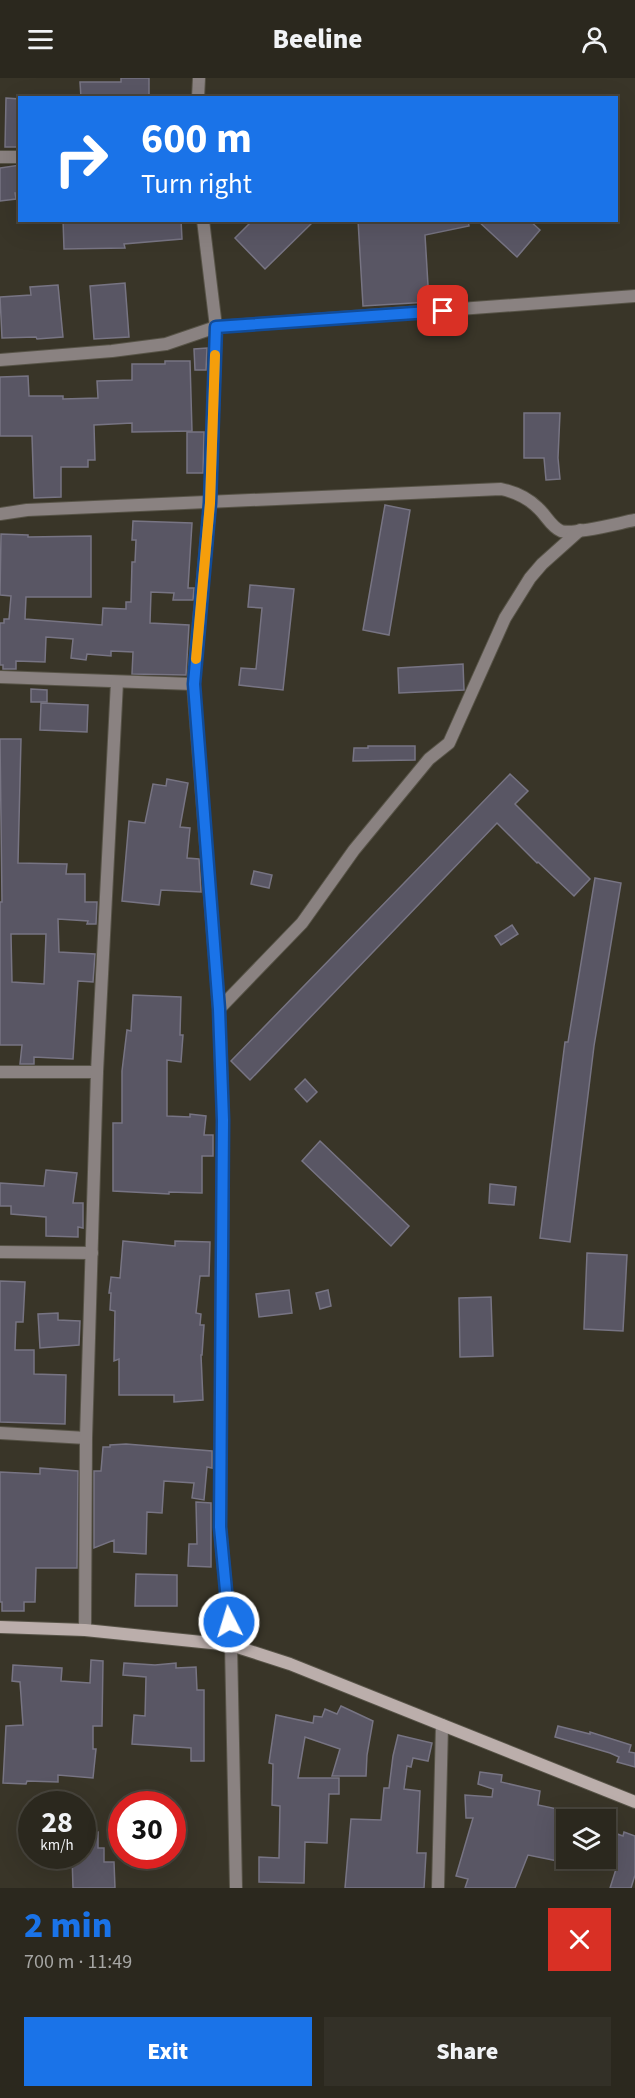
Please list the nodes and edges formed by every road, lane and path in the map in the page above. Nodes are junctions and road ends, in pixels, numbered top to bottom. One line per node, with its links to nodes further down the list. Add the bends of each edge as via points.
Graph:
1 (199, 78): 2 (street)
2 (198, 96)
3 (0, 157): 4 (street)
4 (18, 157)
5 (203, 222): 7 (street)
6 (635, 296): 7 (street)
7 (216, 327): 8 (street, via 166,344); 9 (street)
8 (0, 360)
9 (210, 503): 10 (street); 12 (street, via 501,489 517,493 538,507 562,531); 15 (street)
10 (0, 514)
11 (635, 520): 12 (street)
12 (580, 530): 16 (street, via 542,564 511,608 449,742 429,759 362,841 302,923)
13 (0, 677): 14 (street)
14 (117, 682): 15 (street); 18 (street)
15 (194, 684): 16 (street)
16 (219, 1009): 25 (street, via 223,1120 220,1527)
17 (0, 1072): 18 (street)
18 (97, 1072): 20 (street)
19 (0, 1252): 20 (street)
20 (92, 1253): 22 (street)
21 (0, 1433): 22 (street)
22 (86, 1438): 24 (street)
23 (0, 1627): 24 (main road)
24 (85, 1630): 25 (main road)
25 (231, 1645): 26 (main road, via 290,1664); 28 (street)
26 (442, 1725): 27 (main road); 29 (street)
27 (635, 1802)
28 (236, 1888)
29 (438, 1888)

